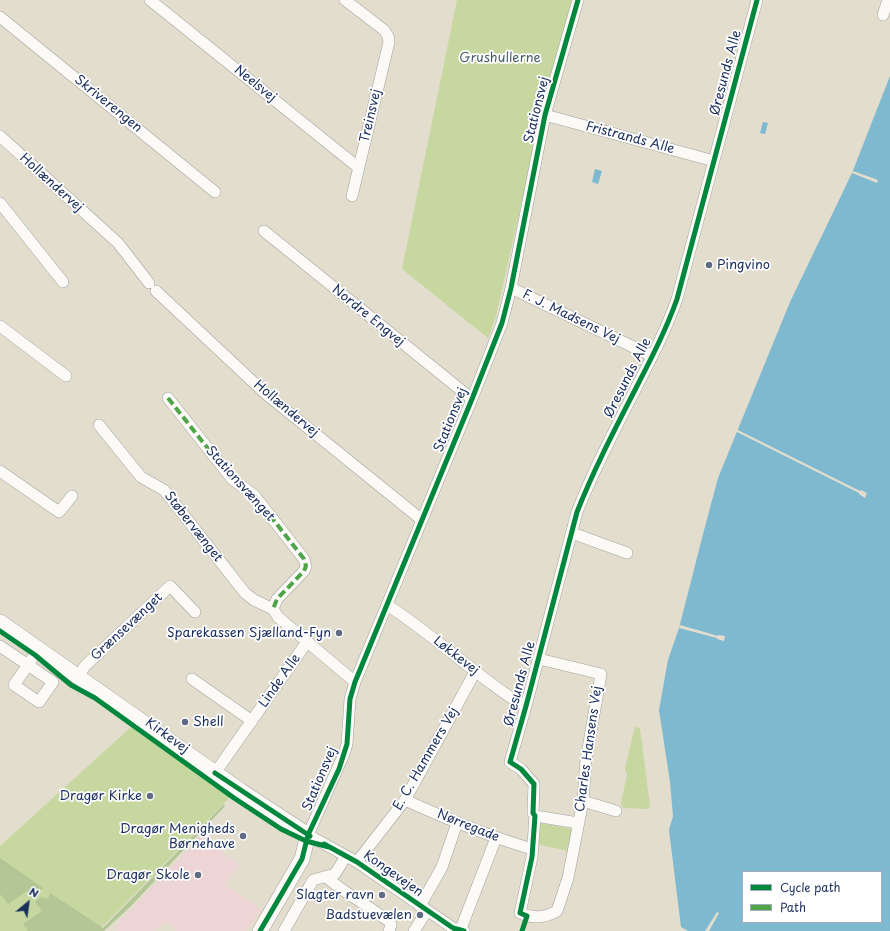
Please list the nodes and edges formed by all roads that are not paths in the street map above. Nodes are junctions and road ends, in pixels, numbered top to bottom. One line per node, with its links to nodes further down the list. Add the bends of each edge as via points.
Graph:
1 (150, 0): 11 (street, Neelsvej)
2 (345, 0): 11 (street, Treinsvej, via 384,30 389,42)
3 (578, 0): 8 (street, Stationsvej)
4 (757, 0): 10 (street, Øresunds Alle)
5 (888, 0): 6 (street)
6 (883, 16)
7 (0, 17): 12 (street, Skriverengen)
8 (545, 115): 10 (street, Fristrands Alle); 17 (street, Stationsvej)
9 (0, 136): 26 (street, Hollændervej, via 118,243 152,287 266,394)
10 (714, 161): 19 (street, Øresunds Alle, via 677,299)
11 (359, 168): 13 (street, Treinsvej)
12 (215, 192)
13 (352, 196)
14 (0, 203): 16 (street)
15 (264, 231): 22 (street, Nordre Engvej)
16 (62, 282)
17 (511, 288): 19 (street, F. J. Madsens Vej); 22 (street, Stationsvej, via 502,323)
18 (0, 326): 20 (street)
19 (652, 356): 27 (street, Øresunds Alle, via 607,442 577,512)
20 (66, 376)
21 (168, 398): 30 (street, Stationsvænget, via 232,479 254,495 304,559 304,571 277,599)
22 (472, 400): 26 (street, Stationsvej)
23 (99, 425): 30 (street, Støbervænget, via 141,477 164,490 245,593)
24 (0, 471): 25 (street, via 59,512)
25 (72, 496)
26 (422, 520): 29 (street, Stationsvej)
27 (572, 533): 28 (street); 36 (street, Øresunds Alle)
28 (627, 553)
29 (387, 605): 37 (street, Løkkevej); 40 (street, Stationsvej)
30 (273, 609): 33 (street, via 278,617)
31 (195, 612): 38 (street, Grænsevænget, via 170,586 85,666)
32 (0, 622): 35 (main road, Kirkevej)
33 (307, 642): 40 (street); 42 (street, Linde Alle)
34 (0, 646): 35 (street, via 28,665)
35 (38, 649): 38 (main road, Kirkevej)
36 (539, 659): 41 (street, Øresunds Alle); 45 (street, Charles Hansens Vej, via 601,674 586,760)
37 (475, 672): 41 (street, Løkkevej, via 516,702); 44 (street, E. C. Hammers Vej)
38 (78, 676): 43 (main road, Kirkevej)
39 (192, 679): 42 (street, Linde Alle)
40 (355, 682): 50 (street, Stationsvej, via 350,699 344,754)
41 (526, 706): 47 (street, Øresunds Alle, via 510,762 521,769 534,784)
42 (252, 721): 43 (street, Linde Alle)
43 (214, 773): 50 (main road, Kirkevej)
44 (405, 800): 48 (street, Nørregade); 54 (street, E. C. Hammers Vej)
45 (583, 801): 46 (street); 49 (street, Charles Hansens Vej)
46 (616, 811)
47 (534, 816): 49 (street); 52 (street)
48 (457, 823): 51 (street, Nørregade); 56 (street, via 442,866)
49 (578, 823): 52 (street, Charles Hansens Vej, via 568,878 557,911 543,917 520,913)
50 (308, 835): 53 (street, Kongevejen); 57 (main road, via 302,859)
51 (496, 838): 52 (street, Nørregade); 61 (street)
52 (532, 849)
53 (346, 856): 54 (street, Kongevejen); 55 (street, via 335,874)
54 (357, 862): 56 (street, Kongevejen)
55 (326, 877): 58 (street, via 313,880); 59 (street, via 389,921)
56 (423, 908): 60 (street); 61 (street, Kongevejen)
57 (260, 931)
58 (284, 931)
59 (389, 931)
60 (414, 931)
61 (460, 931): 62 (street, Kongevejen)
62 (464, 931)

